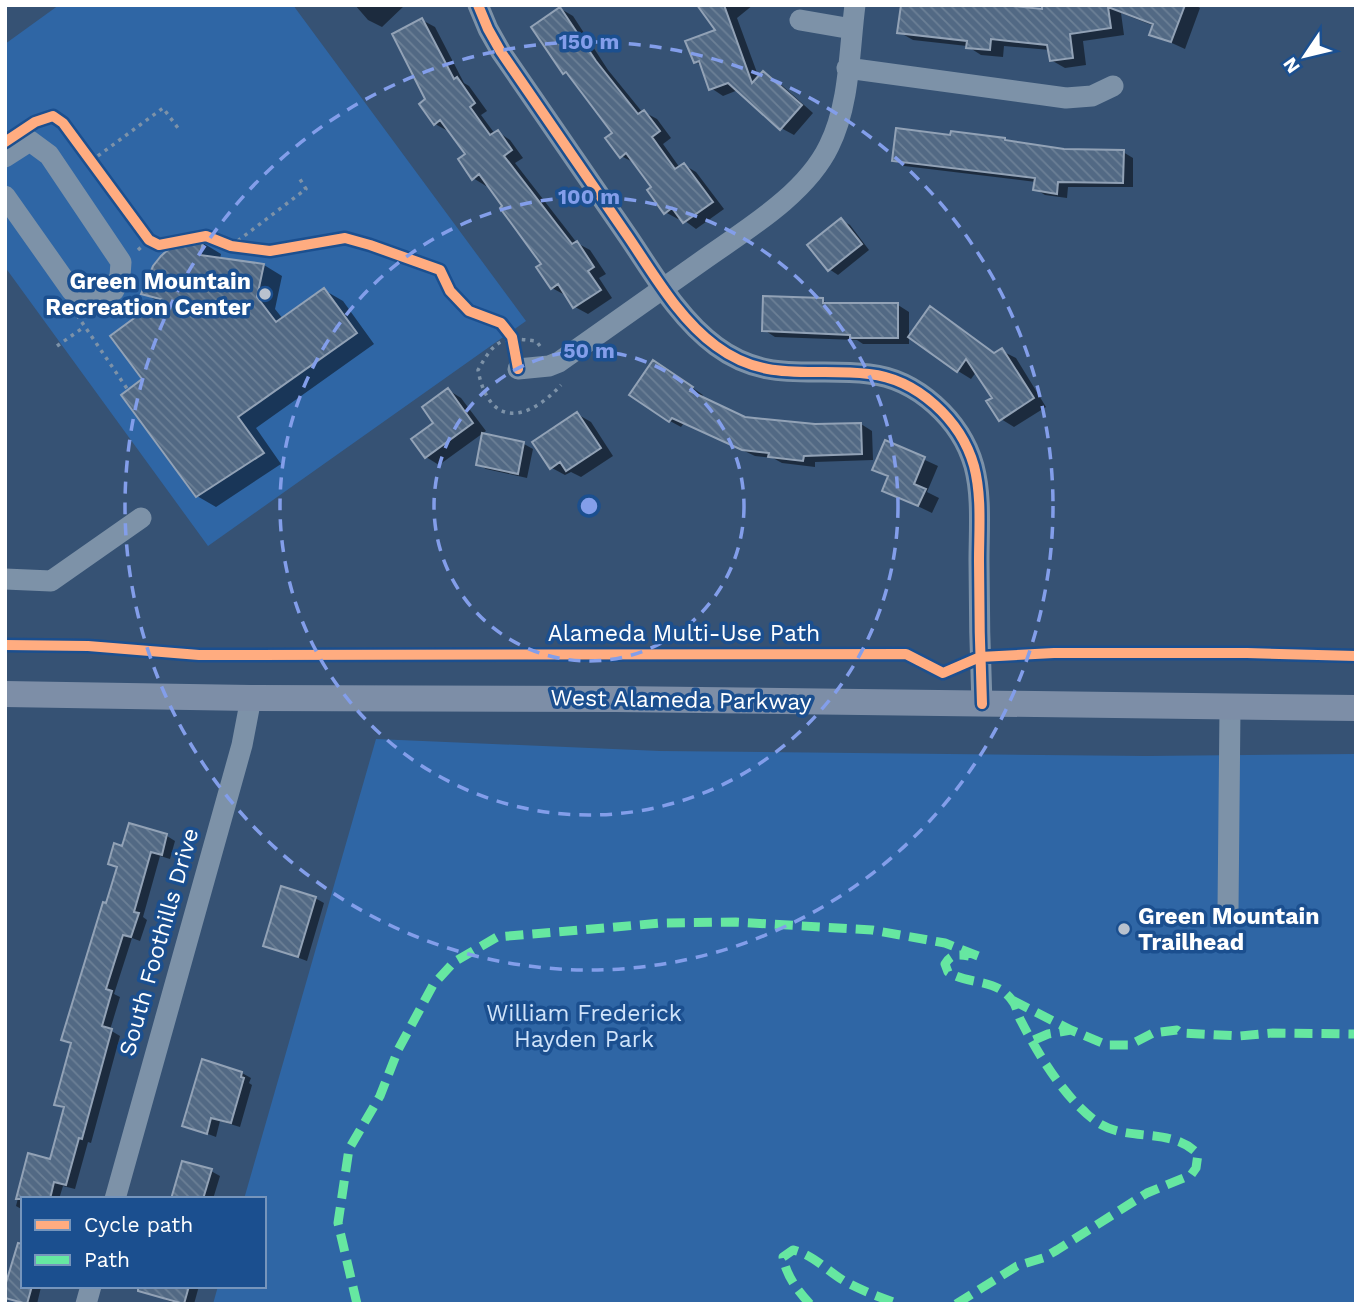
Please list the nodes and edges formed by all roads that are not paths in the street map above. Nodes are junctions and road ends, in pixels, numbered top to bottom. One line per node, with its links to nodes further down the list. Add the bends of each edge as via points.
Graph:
1 (478, 5): 9 (street, via 501,52)
2 (855, 5): 4 (street)
3 (800, 20): 4 (street)
4 (852, 29): 5 (street)
5 (847, 68): 6 (street, via 1066,98 1092,96); 9 (street, via 839,122 817,166 768,213)
6 (1113, 86)
7 (5, 157): 8 (street, via 30,141 49,155 121,262 114,290 83,295 72,291)
8 (5, 196)
9 (664, 288): 10 (street, via 559,362); 15 (street, via 701,334 758,368 871,374 912,388 944,413 968,448 978,488)
10 (518, 369)
11 (141, 518): 12 (street, via 51,581)
12 (5, 579)
13 (5, 694): 14 (main road, West Alameda Parkway)
14 (251, 698): 15 (main road, West Alameda Parkway); 19 (street, South Foothills Drive, via 242,745)
15 (982, 704): 16 (main road, West Alameda Parkway)
16 (1230, 708): 17 (main road, West Alameda Parkway); 18 (street)
17 (1356, 708)
18 (1228, 910)
19 (116, 1197)

